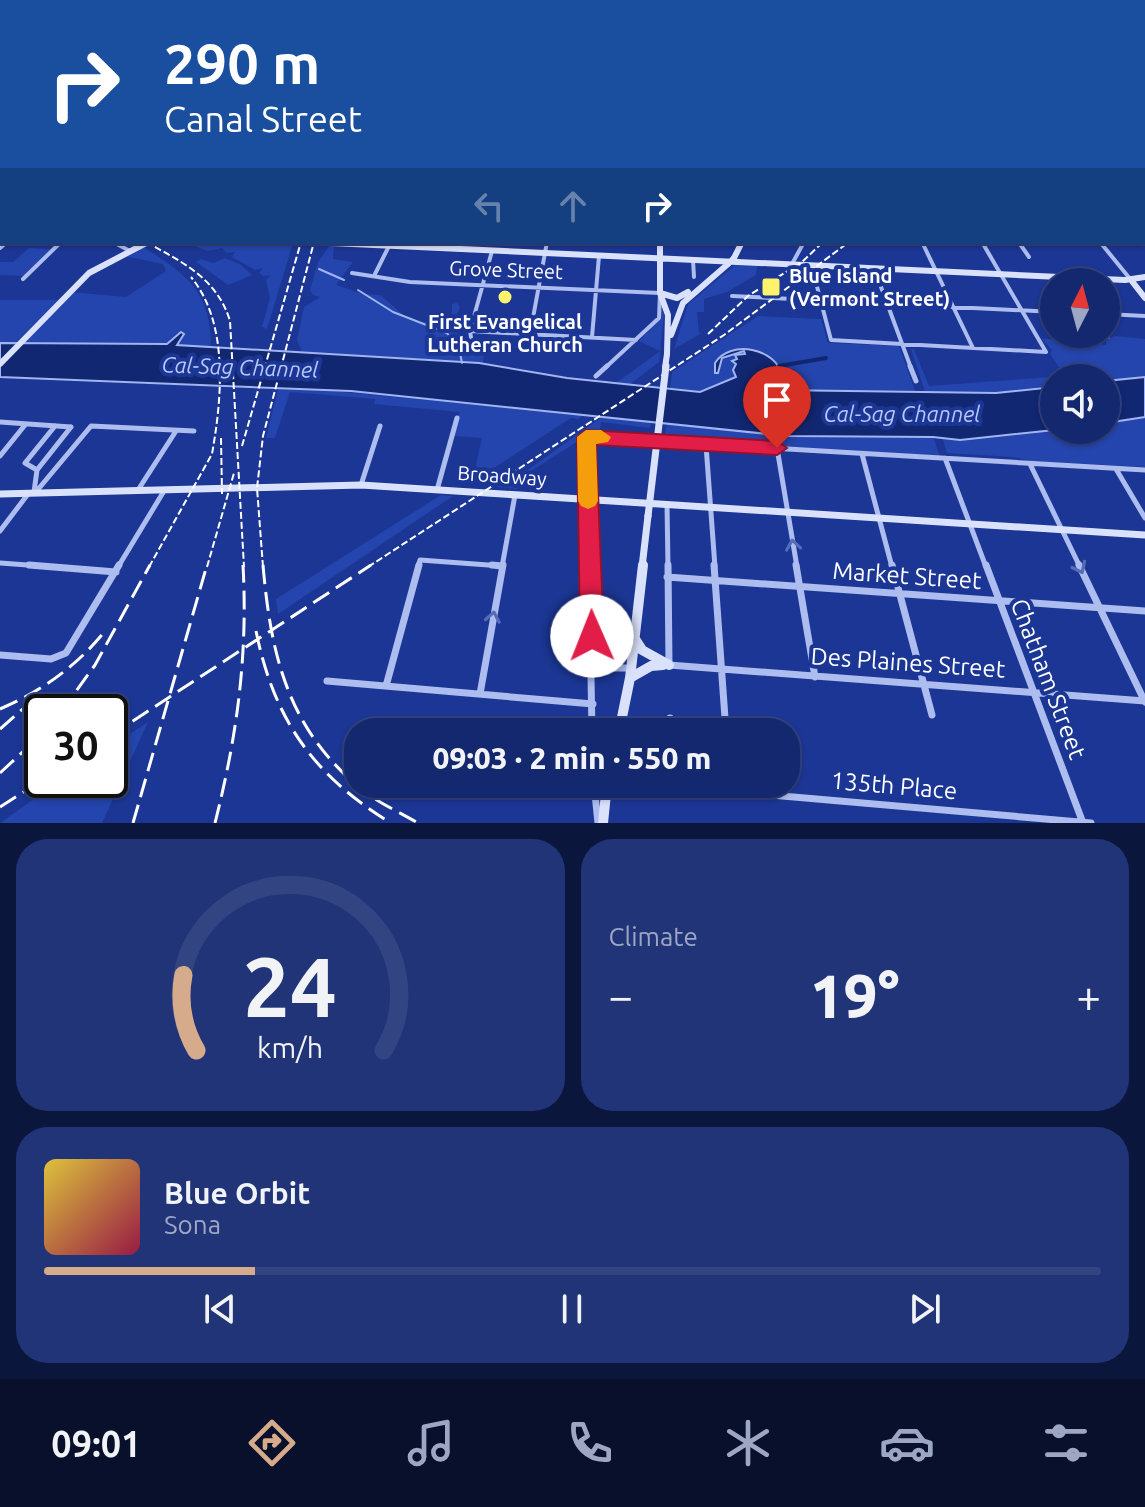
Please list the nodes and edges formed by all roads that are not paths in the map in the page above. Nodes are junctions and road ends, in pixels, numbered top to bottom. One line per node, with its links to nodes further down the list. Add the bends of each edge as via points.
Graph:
1 (59, 244): 33 (street)
2 (117, 244): 15 (street)
3 (144, 244): 15 (street)
4 (349, 244): 14 (street)
5 (547, 244): 17 (street)
6 (660, 244): 20 (street)
7 (741, 244): 31 (street, bridge, via 734,258)
8 (803, 244): 22 (street)
9 (923, 244): 24 (street)
10 (983, 244): 27 (street)
11 (1019, 244): 19 (street)
12 (1102, 244): 35 (street)
13 (445, 245): 14 (street); 16 (street)
14 (389, 246): 26 (street)
15 (130, 251): 57 (street, via 81,279)
16 (492, 251): 17 (street); 36 (street)
17 (545, 253): 18 (street); 37 (street)
18 (599, 256): 20 (street); 38 (street)
19 (1029, 257)
20 (659, 258): 21 (street); 39 (street)
21 (693, 260): 22 (street); 29 (street)
22 (792, 264): 23 (street)
23 (874, 268): 24 (street); 43 (street)
24 (936, 271): 27 (street); 44 (street)
25 (352, 273): 26 (street, Grove Street)
26 (375, 274): 36 (street, Grove Street, via 401,281)
27 (1000, 274): 32 (street); 45 (street)
28 (814, 275): 42 (street)
29 (694, 277)
30 (1145, 277): 35 (street)
31 (710, 278): 39 (street, via 680,297); 53 (street, via 683,303)
32 (1040, 278)
33 (23, 279)
34 (1120, 280): 35 (street)
35 (1131, 280): 41 (street)
36 (483, 285): 37 (street, Grove Street); 49 (street)
37 (539, 287): 38 (street, Grove Street); 50 (street)
38 (596, 290): 39 (street, Grove Street); 51 (street)
39 (660, 293): 52 (street, via 659,318); 53 (street, via 668,310)
40 (732, 296): 42 (street)
41 (1145, 298)
42 (820, 300): 43 (street); 54 (street, via 831,340)
43 (887, 304): 44 (street); 54 (street)
44 (954, 307): 45 (street); 55 (street)
45 (1022, 310): 46 (street); 55 (street, via 1046,352)
46 (1040, 311)
47 (1120, 315): 48 (street)
48 (1145, 316)
49 (470, 331): 50 (street); 56 (street)
50 (530, 334): 51 (street)
51 (592, 337): 52 (street)
52 (637, 340): 58 (street)
53 (669, 341): 103 (street, bridge)
54 (902, 344): 55 (street); 59 (street)
55 (973, 348)
56 (473, 350)
57 (0, 364)
58 (596, 376)
59 (916, 381)
60 (457, 418): 77 (street)
61 (1, 423): 62 (street)
62 (26, 424): 63 (street); 70 (street)
63 (55, 426): 74 (street, via 25,463); 74 (street, via 71,427)
64 (380, 426): 76 (street)
65 (177, 430): 66 (street); 79 (street); 80 (street, via 91,426)
66 (194, 431)
67 (706, 445): 68 (street); 83 (street, via 586,437); 85 (street)
68 (777, 448): 69 (street); 86 (street)
69 (862, 453): 71 (street); 87 (street)
70 (0, 456)
71 (945, 458): 72 (street); 89 (street, Chatham Street)
72 (1029, 463): 73 (street); 90 (street)
73 (1115, 468): 75 (street); 88 (street)
74 (37, 470): 80 (street)
75 (1145, 470)
76 (361, 485): 77 (street, Broadway); 78 (street, Broadway)
77 (437, 490): 82 (street, Broadway)
78 (164, 491): 79 (street, Broadway); 95 (street)
79 (137, 492): 80 (street, Broadway)
80 (31, 493): 81 (street, Broadway); 91 (street)
81 (0, 494)
82 (515, 495): 83 (street, Broadway); 94 (street)
83 (588, 499): 84 (street, Broadway); 106 (street)
84 (667, 503): 85 (street, Broadway); 96 (street)
85 (710, 506): 86 (street, Broadway); 97 (street)
86 (787, 512): 87 (street, Broadway); 98 (street, one-way to 86)
87 (879, 518): 89 (street, Broadway); 99 (street)
88 (1145, 518)
89 (969, 524): 90 (street, Broadway); 100 (street, Chatham Street)
90 (1061, 529): 92 (street, Broadway); 101 (street, one-way to 101)
91 (0, 531)
92 (1145, 535)
93 (0, 563): 95 (street)
94 (502, 566): 112 (street, via 420,560); 114 (street, one-way to 94)
95 (116, 572): 104 (street, via 62,657)
96 (667, 577): 97 (street, Market Street); 105 (street)
97 (714, 581): 98 (street, Market Street); 107 (street)
98 (800, 587): 99 (street, Market Street); 109 (street)
99 (900, 594): 100 (street, Market Street); 111 (street)
100 (999, 601): 101 (street, Market Street); 113 (street, Chatham Street)
101 (1100, 607): 102 (street, Market Street); 115 (street)
102 (1145, 611)
103 (635, 639): 105 (street, via 648,655); 108 (street)
104 (0, 655)
105 (669, 665): 107 (street, Des Plaines Street); 108 (street)
106 (592, 668): 108 (street); 116 (street)
107 (722, 669): 109 (street, Des Plaines Street); 120 (street)
108 (631, 673): 119 (street)
109 (815, 677): 111 (street, Des Plaines Street)
110 (327, 681): 112 (street)
111 (924, 684): 113 (street, Des Plaines Street); 117 (street)
112 (386, 686): 114 (street)
113 (1033, 692): 115 (street, Des Plaines Street); 125 (street, Chatham Street)
114 (480, 694): 116 (street)
115 (1145, 701)
116 (593, 704): 118 (street)
117 (932, 715)
118 (592, 718)
119 (622, 718)
120 (725, 718)
121 (800, 795): 125 (street, 135th Place)
122 (596, 798): 124 (street)
123 (604, 798): 124 (street)
124 (600, 823)
125 (1083, 823): 126 (street, 135th Place)
126 (1091, 823)

